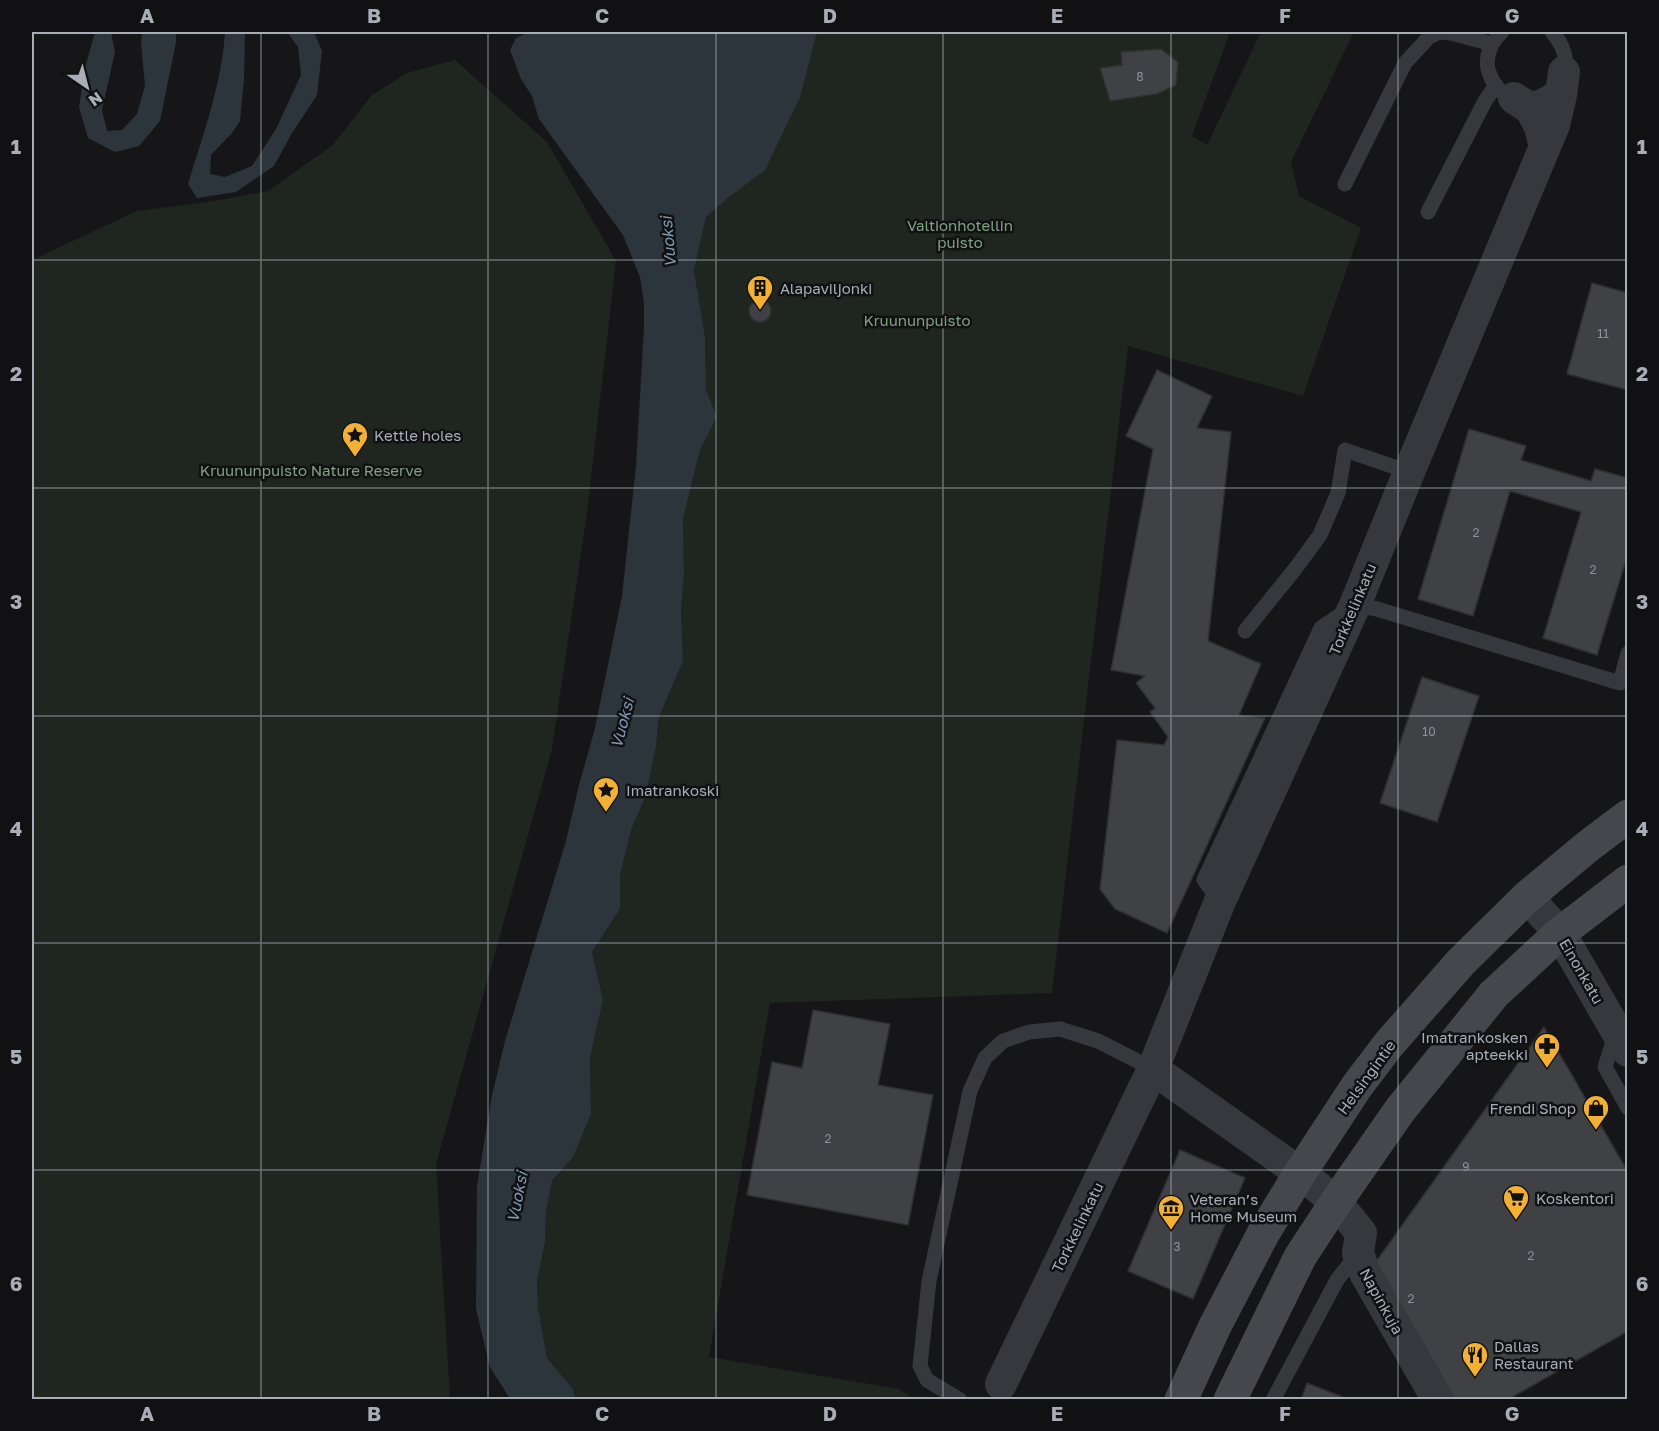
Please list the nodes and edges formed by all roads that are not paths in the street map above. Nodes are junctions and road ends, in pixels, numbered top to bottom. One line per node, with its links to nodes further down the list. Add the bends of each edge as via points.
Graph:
1 (1502, 32): 3 (lane)
2 (1552, 32): 4 (lane, via 1561,41)
3 (1492, 44): 5 (lane, via 1487,65 1492,79); 7 (lane, via 1451,33 1439,32 1429,37 1405,63)
4 (1564, 72): 5 (lane, via 1556,86 1543,96 1528,100); 6 (street, Torkkelinkatu, via 1562,95)
5 (1505, 91): 6 (street, via 1531,109); 8 (lane, via 1485,101)
6 (1545, 147): 9 (street, Torkkelinkatu)
7 (1346, 184)
8 (1428, 212)
9 (1409, 472): 10 (street, Torkkelinkatu); 11 (lane, via 1345,450 1338,493 1320,535)
10 (1355, 604): 12 (lane, via 1620,682); 18 (street, Torkkelinkatu, via 1220,901)
11 (1245, 631)
12 (1628, 653)
13 (1628, 816): 15 (main road, Helsingintie)
14 (1628, 881): 16 (main road)
15 (1527, 897): 16 (street, Einonkatu); 20 (main road, Helsingintie, via 1461,962 1389,1044)
16 (1560, 933): 17 (street, Einonkatu); 21 (main road, via 1494,994 1400,1110)
17 (1622, 1041): 19 (lane, via 1605,1067)
18 (1153, 1069): 20 (street); 23 (street, Torkkelinkatu); 24 (lane, via 1098,1041 1060,1029 1029,1032 1003,1041 985,1058 970,1091 929,1281 920,1366 927,1380)
19 (1628, 1108)
20 (1300, 1173): 21 (street); 25 (main road, Helsingintie, via 1215,1326)
21 (1336, 1202): 22 (street, Napinkuja, via 1361,1233); 26 (main road, via 1300,1257)
22 (1358, 1253): 27 (lane, via 1337,1280); 28 (street, Napinkuja, via 1365,1274)
23 (997, 1392)
24 (960, 1400)
25 (1181, 1400)
26 (1230, 1400)
27 (1274, 1400)
28 (1438, 1400)

